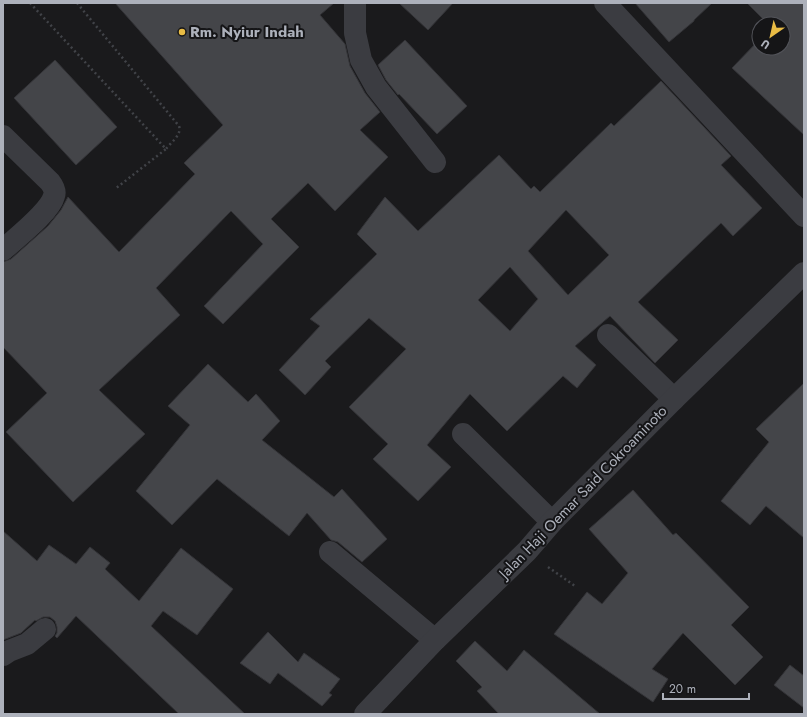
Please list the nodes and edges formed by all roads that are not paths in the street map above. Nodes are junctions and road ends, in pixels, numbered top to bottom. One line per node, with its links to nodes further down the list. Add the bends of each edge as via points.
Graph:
1 (355, 3): 4 (street, via 355,33 361,60 376,87)
2 (605, 3): 5 (street)
3 (3, 136): 6 (street, via 50,182 55,195 37,219)
4 (435, 162)
5 (799, 210)
6 (3, 250)
7 (804, 273): 9 (street, Jalan Haji Oemar Said Cokroaminoto)
8 (608, 335): 9 (street)
9 (674, 398): 11 (street, Jalan Haji Oemar Said Cokroaminoto)
10 (463, 434): 11 (street)
11 (552, 522): 14 (street, Jalan Haji Oemar Said Cokroaminoto, via 527,551)
12 (330, 552): 14 (street)
13 (45, 629): 15 (street, via 27,644)
14 (436, 640): 16 (street, Jalan Haji Oemar Said Cokroaminoto)
15 (3, 655)
16 (365, 714)

